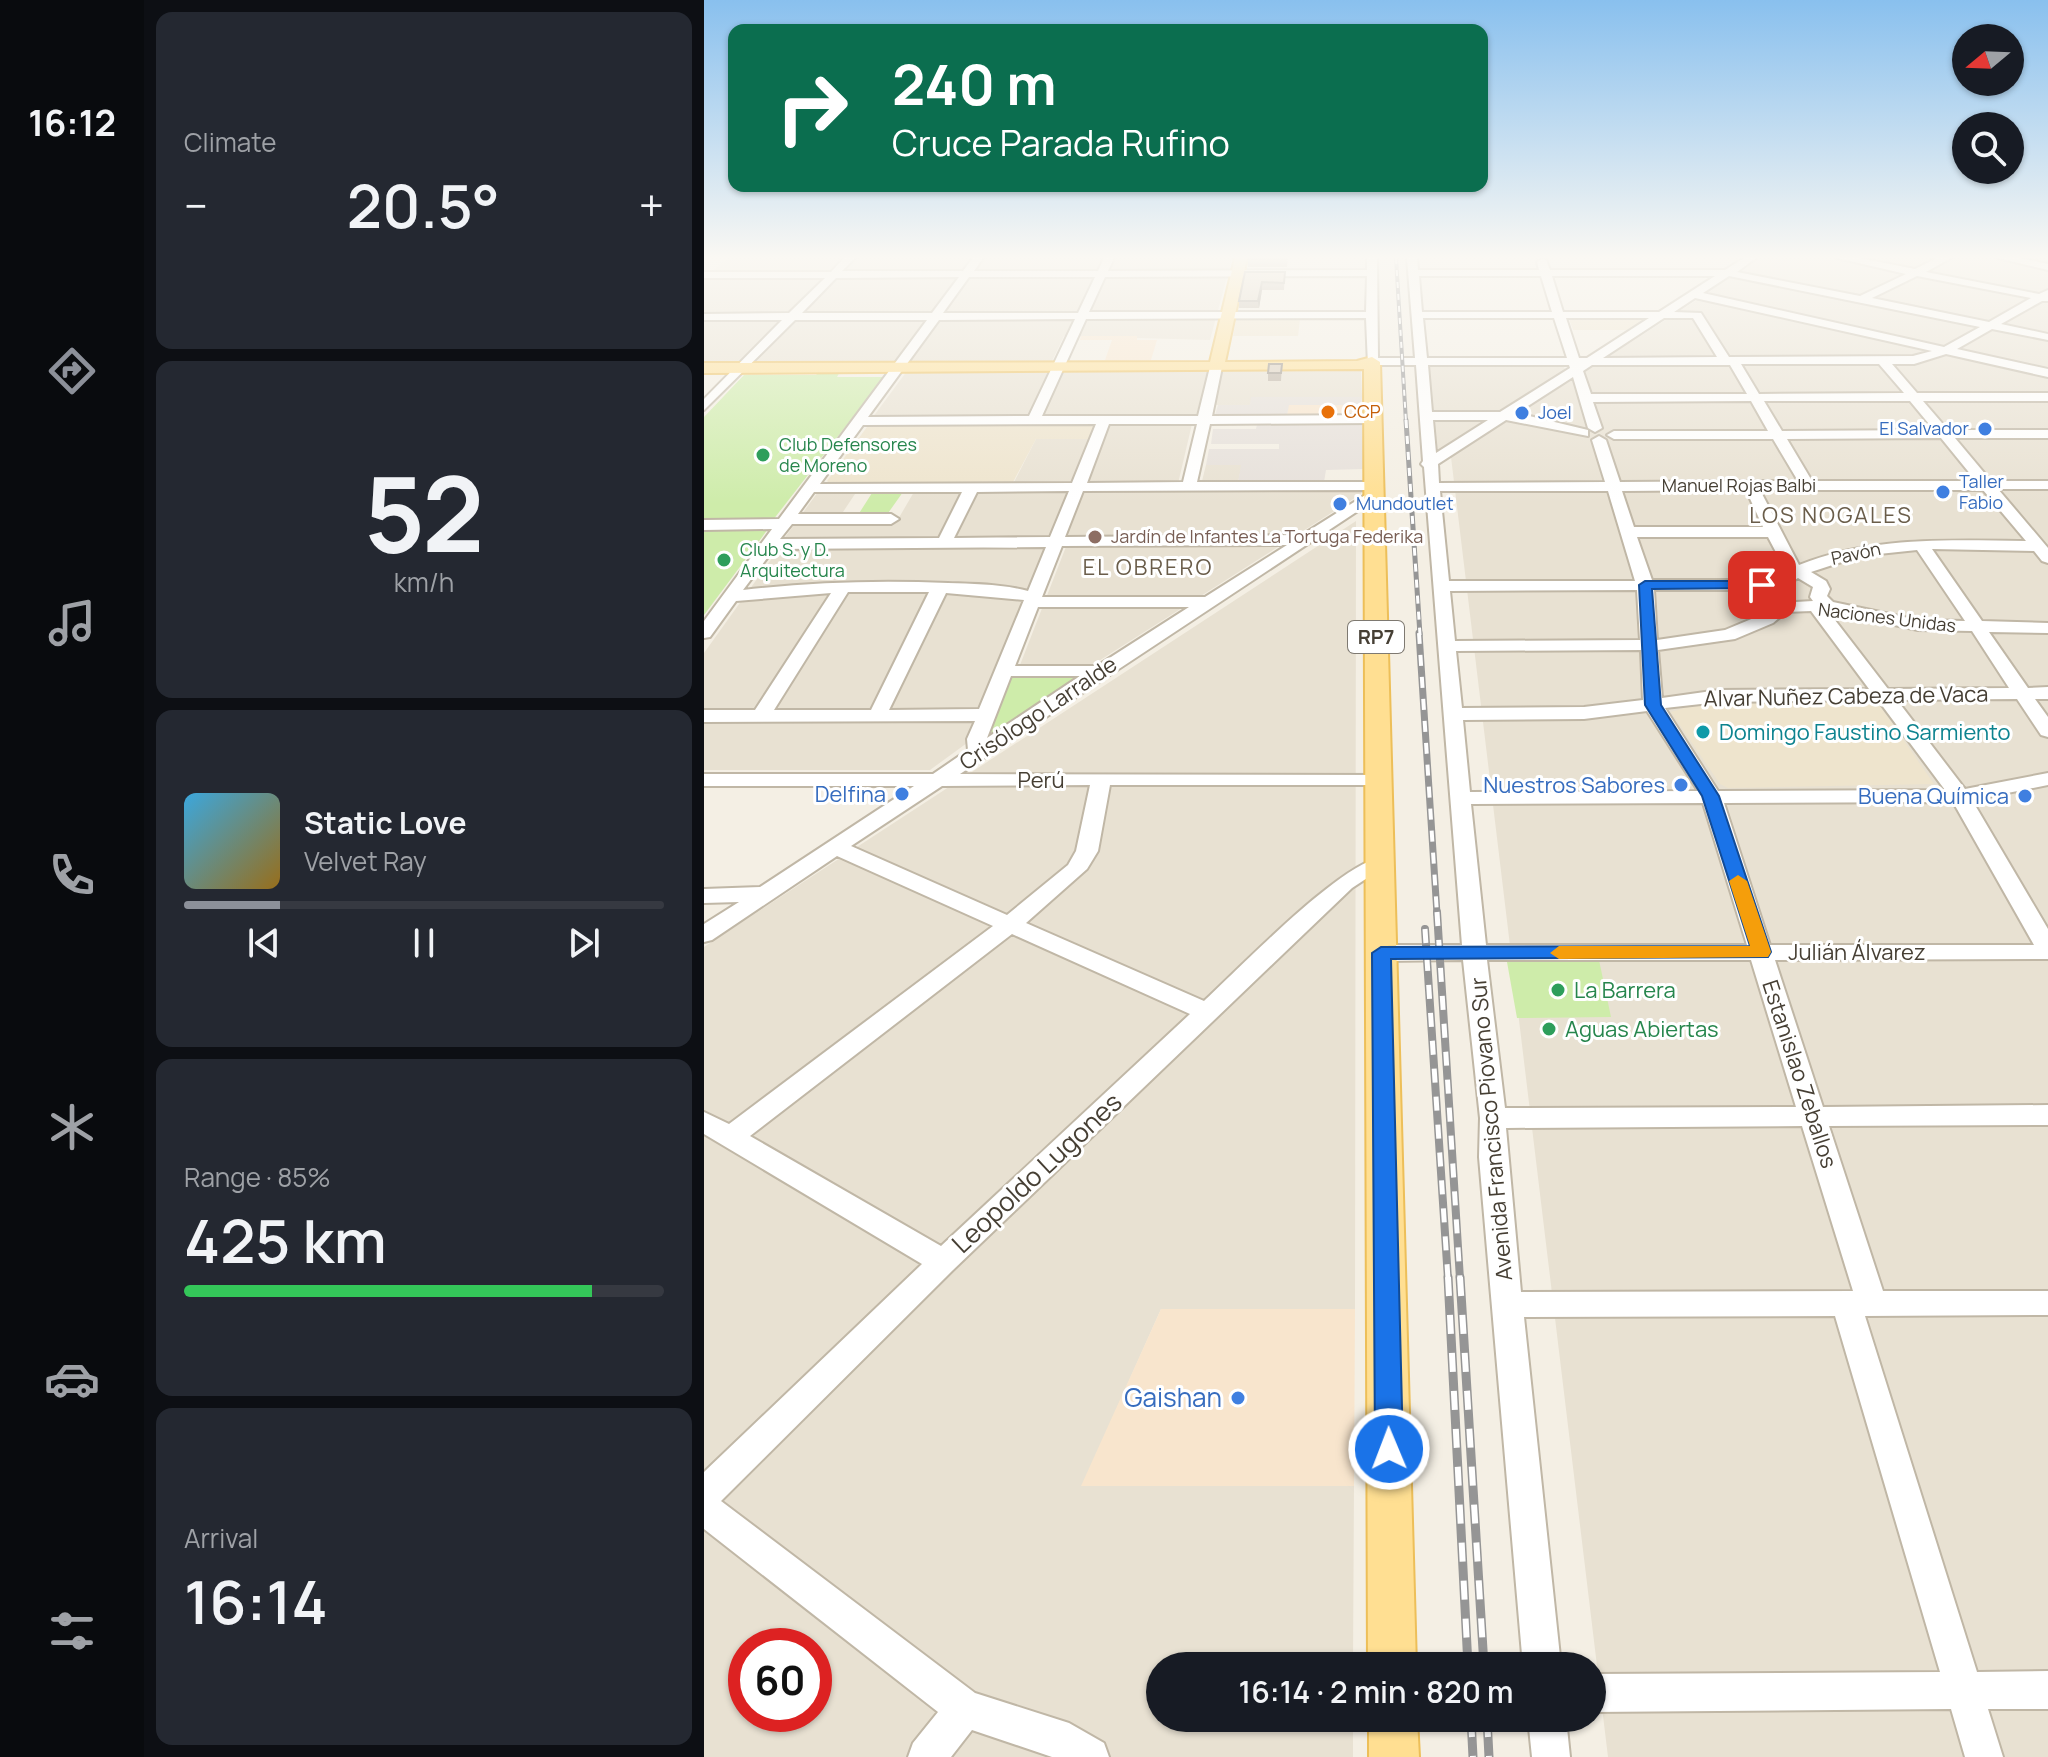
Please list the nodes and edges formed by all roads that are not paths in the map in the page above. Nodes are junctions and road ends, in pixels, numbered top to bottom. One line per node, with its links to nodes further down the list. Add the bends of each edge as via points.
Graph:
1 (770, 340): 22 (street)
2 (918, 340): 19 (street)
3 (1071, 340): 20 (street)
4 (1222, 340): 18 (main road)
5 (1372, 340): 14 (street)
6 (1419, 340): 15 (street, Avenida Francisco Piovano Sur)
7 (1568, 340): 17 (street, Estanislao Zeballos)
8 (1618, 340): 17 (street)
9 (1715, 340): 16 (street)
10 (1901, 340): 12 (street)
11 (1965, 340): 12 (street)
12 (1947, 350): 13 (street, via 1924,359); 23 (street)
13 (1883, 361): 16 (street); 25 (street)
14 (1372, 362): 15 (street); 18 (main road); 31 (main road, RP7)
15 (1420, 362): 17 (street); 30 (street, Avenida Francisco Piovano Sur)
16 (1730, 362): 17 (street); 24 (street)
17 (1577, 364): 27 (street, Estanislao Zeballos); 29 (street)
18 (1216, 365): 20 (main road); 32 (street)
19 (899, 366): 20 (main road); 22 (main road); 33 (street)
20 (1060, 366): 34 (street)
21 (704, 367): 22 (main road)
22 (742, 367): 28 (street)
23 (2048, 373)
24 (1755, 397): 25 (street); 27 (street); 37 (street)
25 (1913, 397): 26 (street); 38 (street)
26 (2048, 397)
27 (1585, 398): 36 (street, Estanislao Zeballos)
28 (705, 404)
29 (1503, 415): 30 (street); 36 (street); 40 (street)
30 (1424, 416): 40 (street, Avenida Francisco Piovano Sur)
31 (1374, 419): 32 (street); 53 (main road, RP7)
32 (1205, 420): 35 (street); 48 (street)
33 (858, 421): 34 (street); 50 (street)
34 (1033, 421): 35 (street)
35 (1104, 421): 47 (street)
36 (1598, 434): 37 (street); 43 (street, Estanislao Zeballos)
37 (1777, 434): 38 (street); 45 (street)
38 (1944, 434): 39 (street); 41 (street)
39 (2048, 434)
40 (1428, 464): 49 (street, Avenida Francisco Piovano Sur)
41 (1987, 485): 42 (street, Manuel Rojas Balbi); 45 (street, Manuel Rojas Balbi); 66 (street)
42 (2048, 485)
43 (1613, 486): 44 (street, Manuel Rojas Balbi); 49 (street, Manuel Rojas Balbi); 58 (street, Estanislao Zeballos)
44 (1751, 486): 45 (street, Manuel Rojas Balbi); 59 (street)
45 (1808, 486)
46 (972, 487): 47 (street); 52 (street); 62 (street)
47 (1078, 487): 48 (street); 63 (street)
48 (1189, 487): 53 (street)
49 (1431, 487): 70 (street, Avenida Francisco Piovano Sur)
50 (809, 488): 51 (street); 56 (street)
51 (870, 488): 52 (street); 54 (street)
52 (910, 488): 55 (street)
53 (1375, 491): 60 (street, Crisólogo Larralde); 97 (main road, RP7)
54 (849, 519): 55 (street); 56 (street)
55 (891, 519): 61 (street)
56 (784, 522): 57 (street); 64 (street)
57 (704, 525)
58 (1629, 532): 59 (street); 68 (street, Estanislao Zeballos)
59 (1773, 532): 67 (street)
60 (1304, 540): 63 (street); 75 (street, Crisólogo Larralde)
61 (877, 543): 62 (street); 64 (street)
62 (944, 543): 63 (street)
63 (1054, 543): 74 (street)
64 (769, 544): 73 (street)
65 (1922, 546): 66 (street, Pavón); 67 (street, Pavón, via 1862,550); 78 (street)
66 (2044, 553)
67 (1797, 572): 69 (street, Pavón); 77 (street, via 1820,584)
68 (1645, 585): 69 (street); 70 (street); 81 (street, Estanislao Zeballos)
69 (1778, 585): 76 (street, via 1786,592)
70 (1442, 586): 82 (street, Avenida Francisco Piovano Sur)
71 (940, 587): 72 (street); 74 (street, via 992,590); 93 (street)
72 (842, 589): 73 (street); 92 (street)
73 (730, 597): 80 (street)
74 (1032, 600): 75 (street); 83 (street)
75 (1208, 602): 84 (street, Crisólogo Larralde)
76 (1782, 607): 77 (street, Naciones Unidas); 81 (street, via 1729,635)
77 (1822, 607): 78 (street, Naciones Unidas, via 1899,623); 85 (street)
78 (1977, 628): 79 (street, Naciones Unidas); 86 (street)
79 (2048, 628)
80 (704, 633)
81 (1648, 645): 82 (street); 88 (street, Estanislao Zeballos)
82 (1447, 646): 89 (street, Avenida Francisco Piovano Sur)
83 (1004, 671): 84 (street); 90 (street)
84 (1102, 671): 95 (street, Crisólogo Larralde)
85 (1884, 693): 86 (street, Alvar Nuñez Cabeza de Vaca); 88 (street, Alvar Nuñez Cabeza de Vaca, via 1719,696); 102 (street)
86 (2022, 693): 87 (street, Alvar Nuñez Cabeza de Vaca); 94 (street)
87 (2048, 693)
88 (1653, 705): 89 (street, Alvar Nuñez Cabeza de Vaca, via 1584,713); 101 (street, Estanislao Zeballos)
89 (1454, 714): 103 (street, Avenida Francisco Piovano Sur)
90 (988, 715): 93 (street); 95 (street, via 977,739)
91 (704, 716): 92 (street)
92 (761, 716): 93 (street)
93 (877, 716)
94 (2048, 731)
95 (978, 753): 96 (street, Crisólogo Larralde)
96 (938, 779): 99 (street, Perú); 100 (street, Perú); 104 (street, Crisólogo Larralde)
97 (1378, 779): 100 (street, Perú); 105 (main road, RP7)
98 (2048, 779): 102 (street)
99 (704, 780)
100 (1101, 780): 108 (street, via 1082,861)
101 (1711, 796): 102 (street); 103 (street); 111 (street, Estanislao Zeballos)
102 (1960, 796): 110 (street)
103 (1461, 798): 113 (street, Avenida Francisco Piovano Sur)
104 (837, 848): 106 (street, Crisólogo Larralde); 108 (street)
105 (1379, 863): 112 (main road, RP7); 114 (street, Leopoldo Lugones, via 1344,883)
106 (767, 894): 107 (street); 109 (street, Crisólogo Larralde)
107 (704, 896)
108 (1010, 924): 114 (street); 119 (street)
109 (704, 935)
110 (2048, 950): 111 (street, Julián Álvarez)
111 (1761, 952): 113 (street, Julián Álvarez); 116 (street, Estanislao Zeballos)
112 (1381, 953): 113 (street, Julián Álvarez); 126 (main road, RP7)
113 (1475, 953): 117 (street, Avenida Francisco Piovano Sur)
114 (1207, 1012): 120 (street, Leopoldo Lugones)
115 (2048, 1115): 116 (street)
116 (1814, 1117): 117 (street); 121 (street, Estanislao Zeballos)
117 (1493, 1118): 123 (street, Avenida Francisco Piovano Sur)
118 (704, 1122): 119 (street)
119 (730, 1137): 120 (street)
120 (943, 1262): 124 (street, Leopoldo Lugones)
121 (1859, 1303): 122 (street); 123 (street); 129 (street, Estanislao Zeballos)
122 (2048, 1303)
123 (1508, 1305): 127 (street, Avenida Francisco Piovano Sur)
124 (704, 1495)
125 (704, 1508): 131 (street)
126 (1392, 1652)
127 (1541, 1652)
128 (2048, 1690): 129 (street)
129 (1964, 1691): 130 (street); 138 (street, Estanislao Zeballos)
130 (1606, 1693)
131 (965, 1709): 134 (street); 135 (street, via 1055,1737)
132 (1393, 1732): 136 (main road)
133 (1548, 1732): 137 (street)
134 (927, 1757)
135 (1090, 1757)
136 (1394, 1757)
137 (1551, 1757)
138 (1984, 1757)

